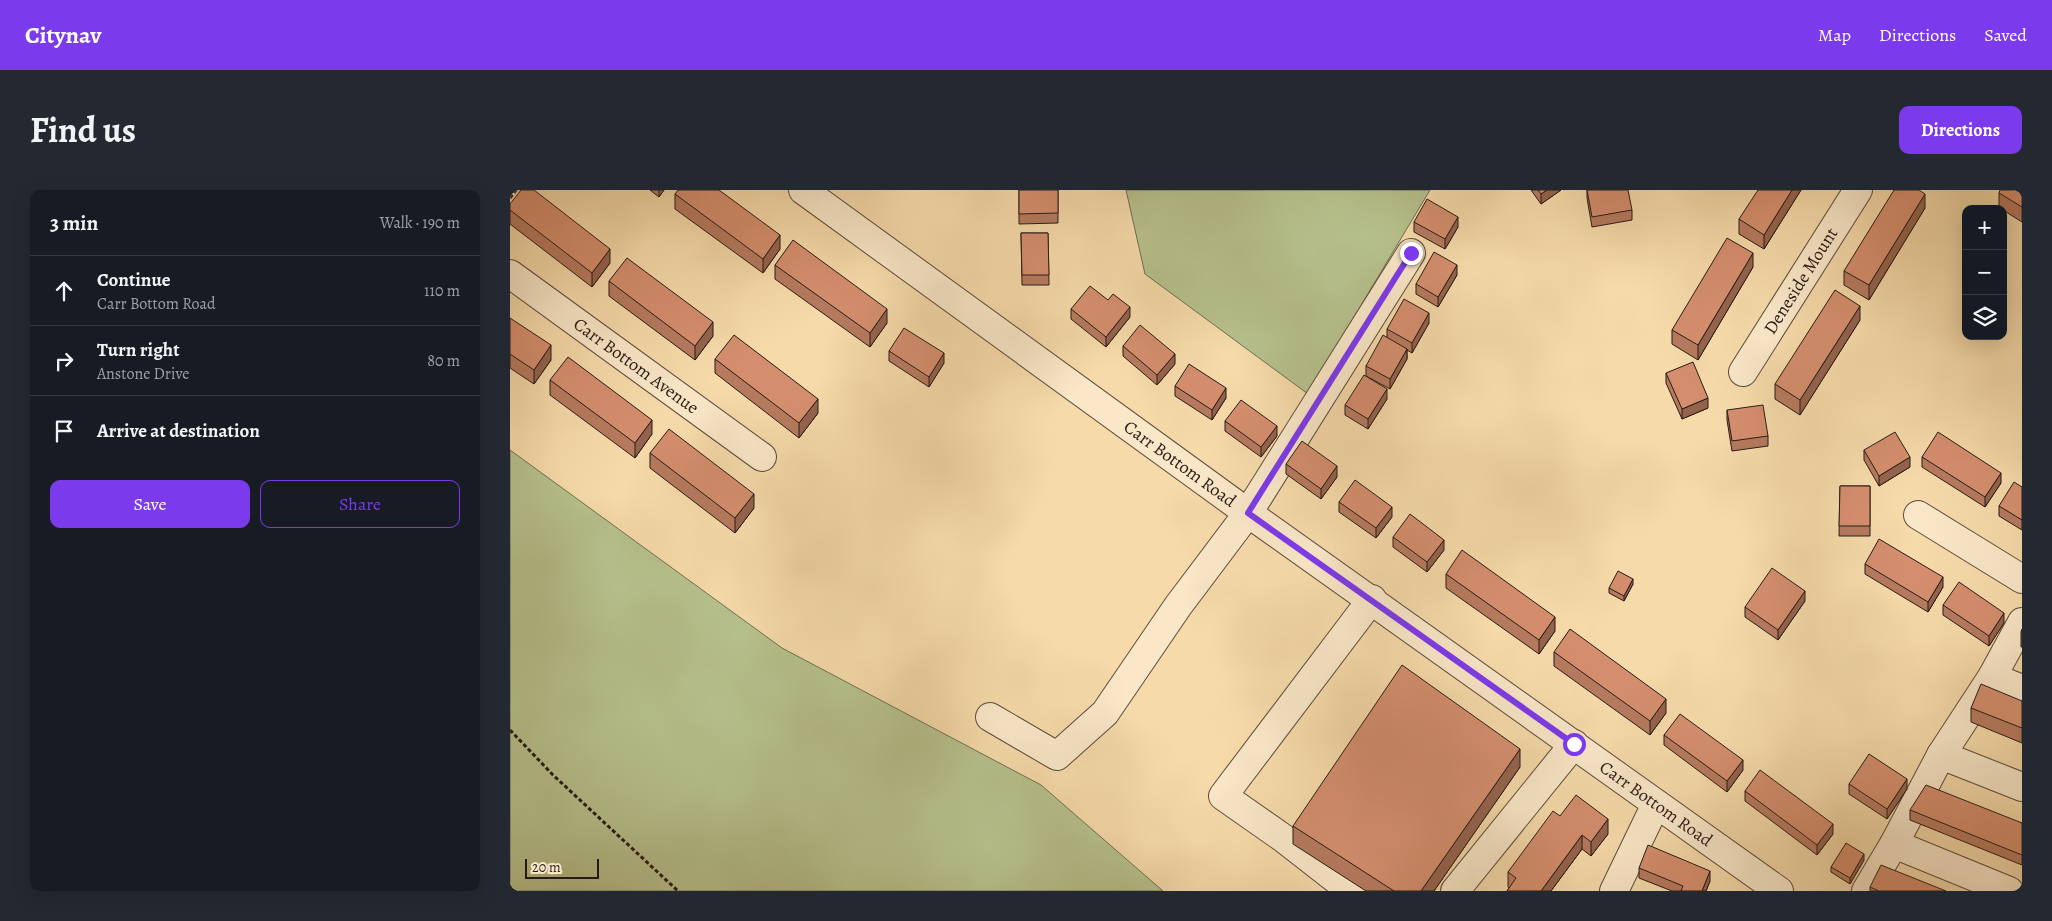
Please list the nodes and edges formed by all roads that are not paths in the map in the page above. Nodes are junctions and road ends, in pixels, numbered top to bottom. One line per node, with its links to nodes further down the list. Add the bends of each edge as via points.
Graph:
1 (804, 190): 7 (street, Carr Bottom Road)
2 (1858, 190): 5 (street, Deneside Mount)
3 (1411, 253): 7 (street)
4 (510, 274): 6 (street, Carr Bottom Avenue)
5 (1743, 372)
6 (762, 457)
7 (1248, 513): 10 (street, Carr Bottom Road); 14 (street, via 1178,606 1105,713 1057,756)
8 (1918, 515): 9 (street)
9 (2022, 579)
10 (1372, 599): 15 (street, Carr Bottom Road); 20 (street, via 1223,796)
11 (2022, 622): 12 (street)
12 (1992, 677): 13 (street); 16 (street)
13 (2022, 689)
14 (990, 717)
15 (1574, 744): 18 (street, Carr Bottom Road); 21 (street)
16 (1941, 755): 17 (street); 19 (street)
17 (2022, 787)
18 (1656, 804): 22 (street); 23 (street, Carr Bottom Road)
19 (1894, 844): 24 (street); 25 (street)
20 (1351, 891)
21 (1455, 891)
22 (1614, 891)
23 (1779, 891)
24 (1866, 891)
25 (2009, 891)

